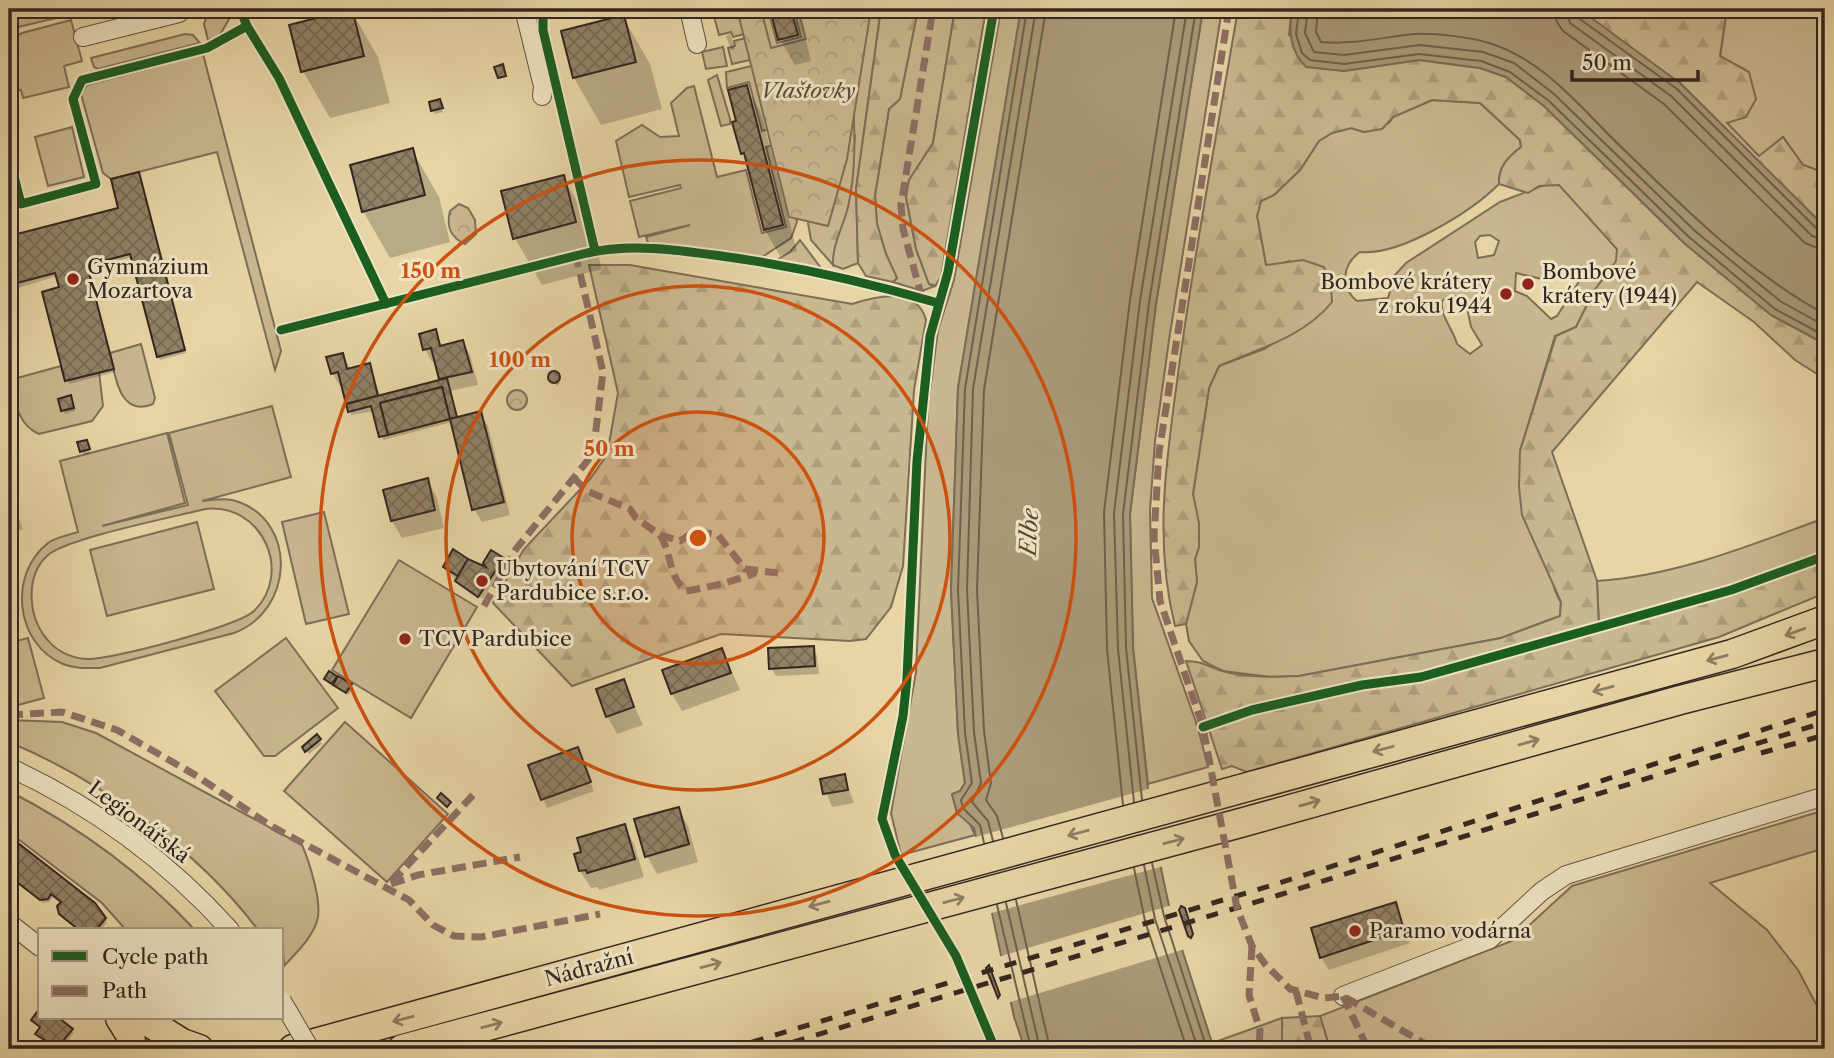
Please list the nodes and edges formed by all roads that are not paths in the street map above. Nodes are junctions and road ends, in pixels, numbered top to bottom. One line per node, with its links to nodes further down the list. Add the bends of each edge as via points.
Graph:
1 (183, 9): 4 (street)
2 (524, 9): 6 (street)
3 (688, 9): 5 (street)
4 (83, 37)
5 (697, 44)
6 (542, 96)
7 (1825, 620): 22 (main road, Nádražní, one-way to 22, via 1732,654)
8 (1825, 648): 10 (main road)
9 (1825, 663): 10 (main road)
10 (1680, 700): 23 (main road, Nádražní, one-way to 10)
11 (9, 767): 14 (street, Legionářská, via 70,798 132,840)
12 (1825, 796): 16 (street, via 1566,875 1490,939)
13 (9, 923): 15 (street)
14 (228, 928)
15 (38, 945)
16 (1343, 996)
17 (284, 1010): 22 (street, bridge)
18 (121, 1020): 20 (main road)
19 (145, 1020): 21 (main road)
20 (132, 1049)
21 (200, 1049)
22 (294, 1049)
23 (402, 1049)

